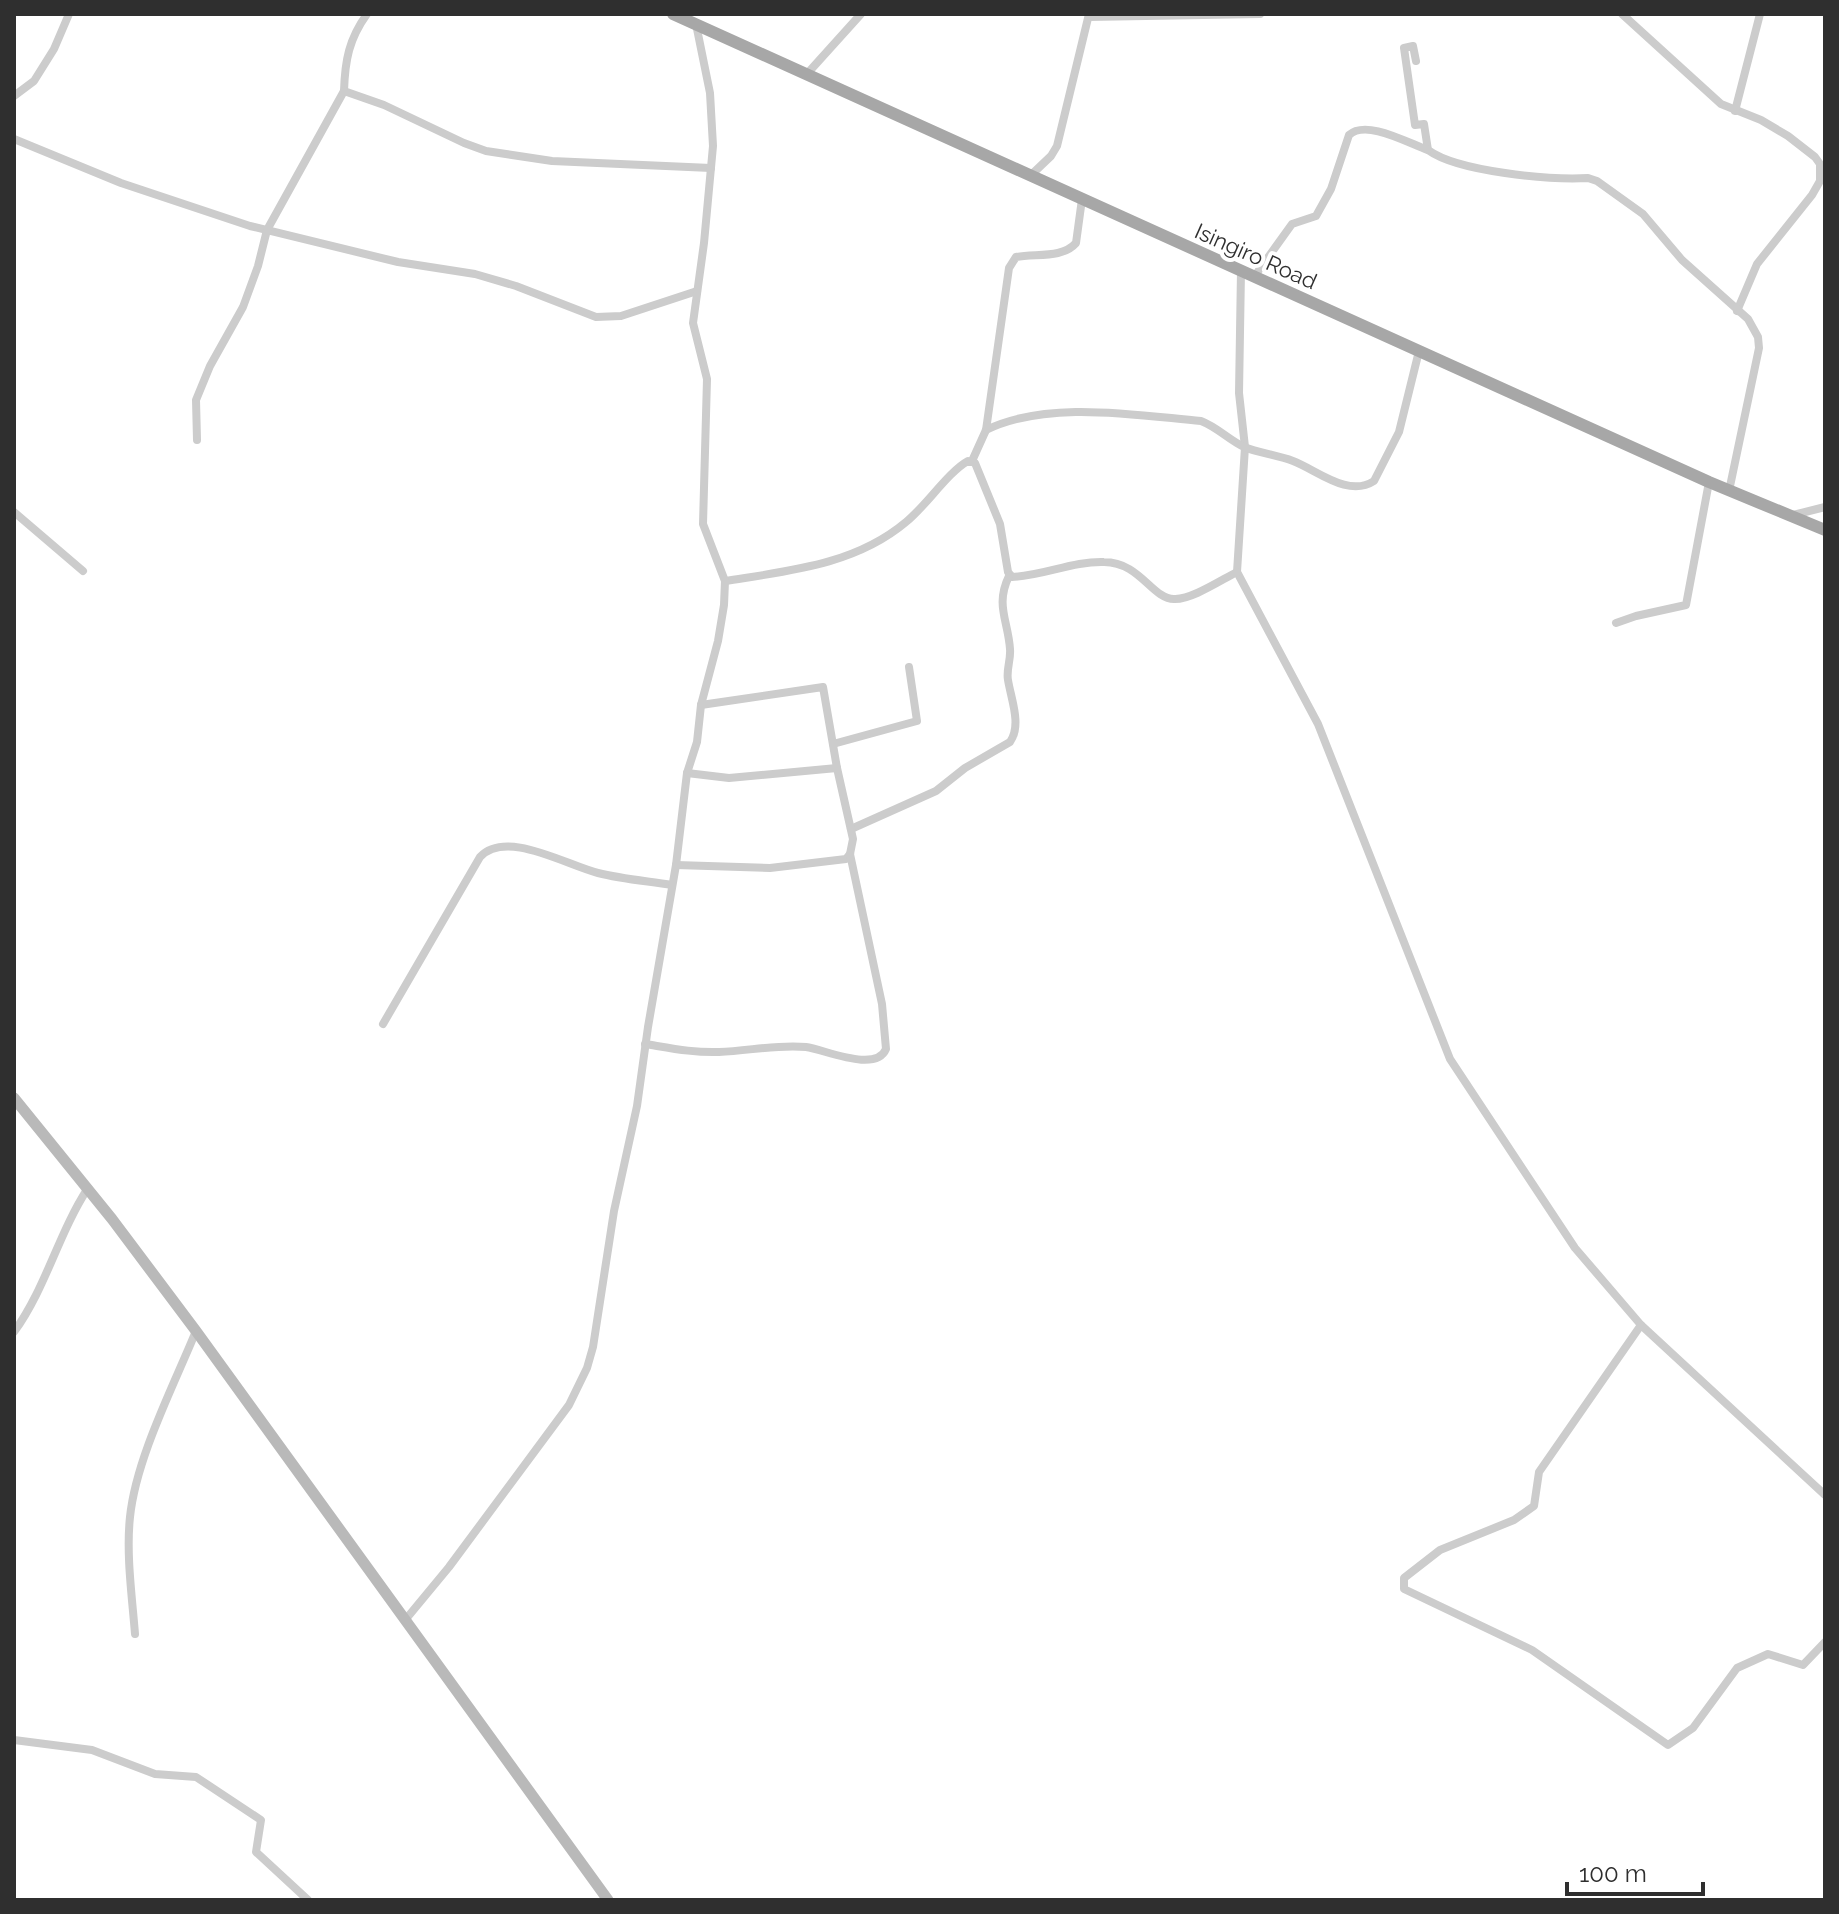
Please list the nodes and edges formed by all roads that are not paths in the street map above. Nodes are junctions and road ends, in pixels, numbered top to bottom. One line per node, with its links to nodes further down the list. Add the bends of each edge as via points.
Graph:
1 (69, 14): 13 (street, via 34,81)
2 (367, 14): 12 (street, via 350,41)
3 (673, 14): 9 (main road, Isingiro Road)
4 (861, 14): 11 (street)
5 (1260, 14): 8 (street)
6 (1622, 14): 14 (street, via 1713,98)
7 (1760, 14): 14 (street)
8 (1089, 16): 18 (street, via 1057,146)
9 (696, 24): 11 (main road, Isingiro Road); 17 (street, via 710,93)
10 (1416, 61): 16 (street, via 1413,46 1404,48 1415,125 1424,124)
11 (806, 75): 18 (main road, Isingiro Road)
12 (344, 91): 17 (street, via 486,151 552,161); 20 (street)
13 (14, 96)
14 (1735, 111): 24 (street, via 1788,136 1815,157 1821,172 1801,211 1757,264)
15 (14, 139): 20 (street, via 121,183)
16 (1428, 150): 22 (street, via 1368,128 1355,130 1316,216 1292,224); 24 (street, via 1531,178 1597,181 1643,214 1682,260)
17 (711, 168): 23 (street)
18 (1030, 176): 19 (main road, Isingiro Road)
19 (1082, 199): 21 (main road, Isingiro Road); 26 (street, via 1071,249 1012,261)
20 (267, 230): 23 (street, via 398,262 475,274 596,317 621,316); 27 (street, via 243,307 196,400)
21 (1241, 271): 22 (main road, Isingiro Road); 28 (street, via 1239,393)
22 (1254, 277): 25 (main road, Isingiro Road)
23 (697, 291): 39 (street, via 693,323 707,379 703,524)
24 (1737, 311): 31 (street, via 1755,328 1759,348)
25 (1419, 351): 28 (street, via 1399,432 1367,485 1328,479 1296,462); 30 (main road, Isingiro Road)
26 (986, 430): 28 (street, via 1019,417 1116,414 1201,421); 29 (street)
27 (197, 440)
28 (1245, 447): 37 (street)
29 (972, 461): 38 (street, via 1000,524); 39 (street, via 957,469 913,517 869,548 811,566)
30 (1709, 482): 31 (main road, Isingiro Road); 40 (street, via 1686,605)
31 (1729, 491): 34 (main road, Isingiro Road)
32 (1825, 507): 34 (street)
33 (14, 512): 36 (street)
34 (1792, 515): 35 (main road, Isingiro Road)
35 (1825, 530)
36 (83, 571)
37 (1237, 572): 38 (street, via 1174,600 1121,563); 54 (street, via 1318,724 1450,1059 1575,1248)
38 (1009, 576): 46 (street, via 1001,601 1010,647 1014,736 936,791)
39 (725, 581): 42 (street, via 718,641)
40 (1616, 623)
41 (909, 667): 43 (street, via 917,721)
42 (701, 705): 43 (street, via 821,686); 45 (street)
43 (833, 744): 44 (street)
44 (837, 768): 45 (street, via 729,778); 46 (street)
45 (687, 773): 48 (street)
46 (851, 829): 47 (street)
47 (850, 854): 48 (street, via 846,859 770,868); 51 (street, via 882,1004 887,1039 883,1056 864,1060 786,1045 707,1052)
48 (676, 865): 49 (street)
49 (672, 885): 50 (street, via 585,870 531,850 487,849); 51 (street)
50 (383, 1024)
51 (645, 1044): 58 (street, via 593,1347 578,1389)
52 (14, 1098): 53 (main road)
53 (88, 1188): 55 (main road); 56 (street, via 35,1301)
54 (1641, 1325): 57 (street); 60 (street, via 1539,1472 1534,1506 1514,1520 1440,1550 1404,1578 1404,1589 1532,1650 1668,1745 1693,1728 1737,1668 1768,1654 1803,1665)
55 (196, 1331): 58 (main road); 59 (street, via 132,1504)
56 (14, 1332)
57 (1825, 1495)
58 (406, 1619): 63 (main road)
59 (135, 1634)
60 (1825, 1642)
61 (14, 1740): 62 (street, via 92,1750 155,1774 196,1777 261,1820 256,1852)
62 (308, 1900)
63 (608, 1900)

